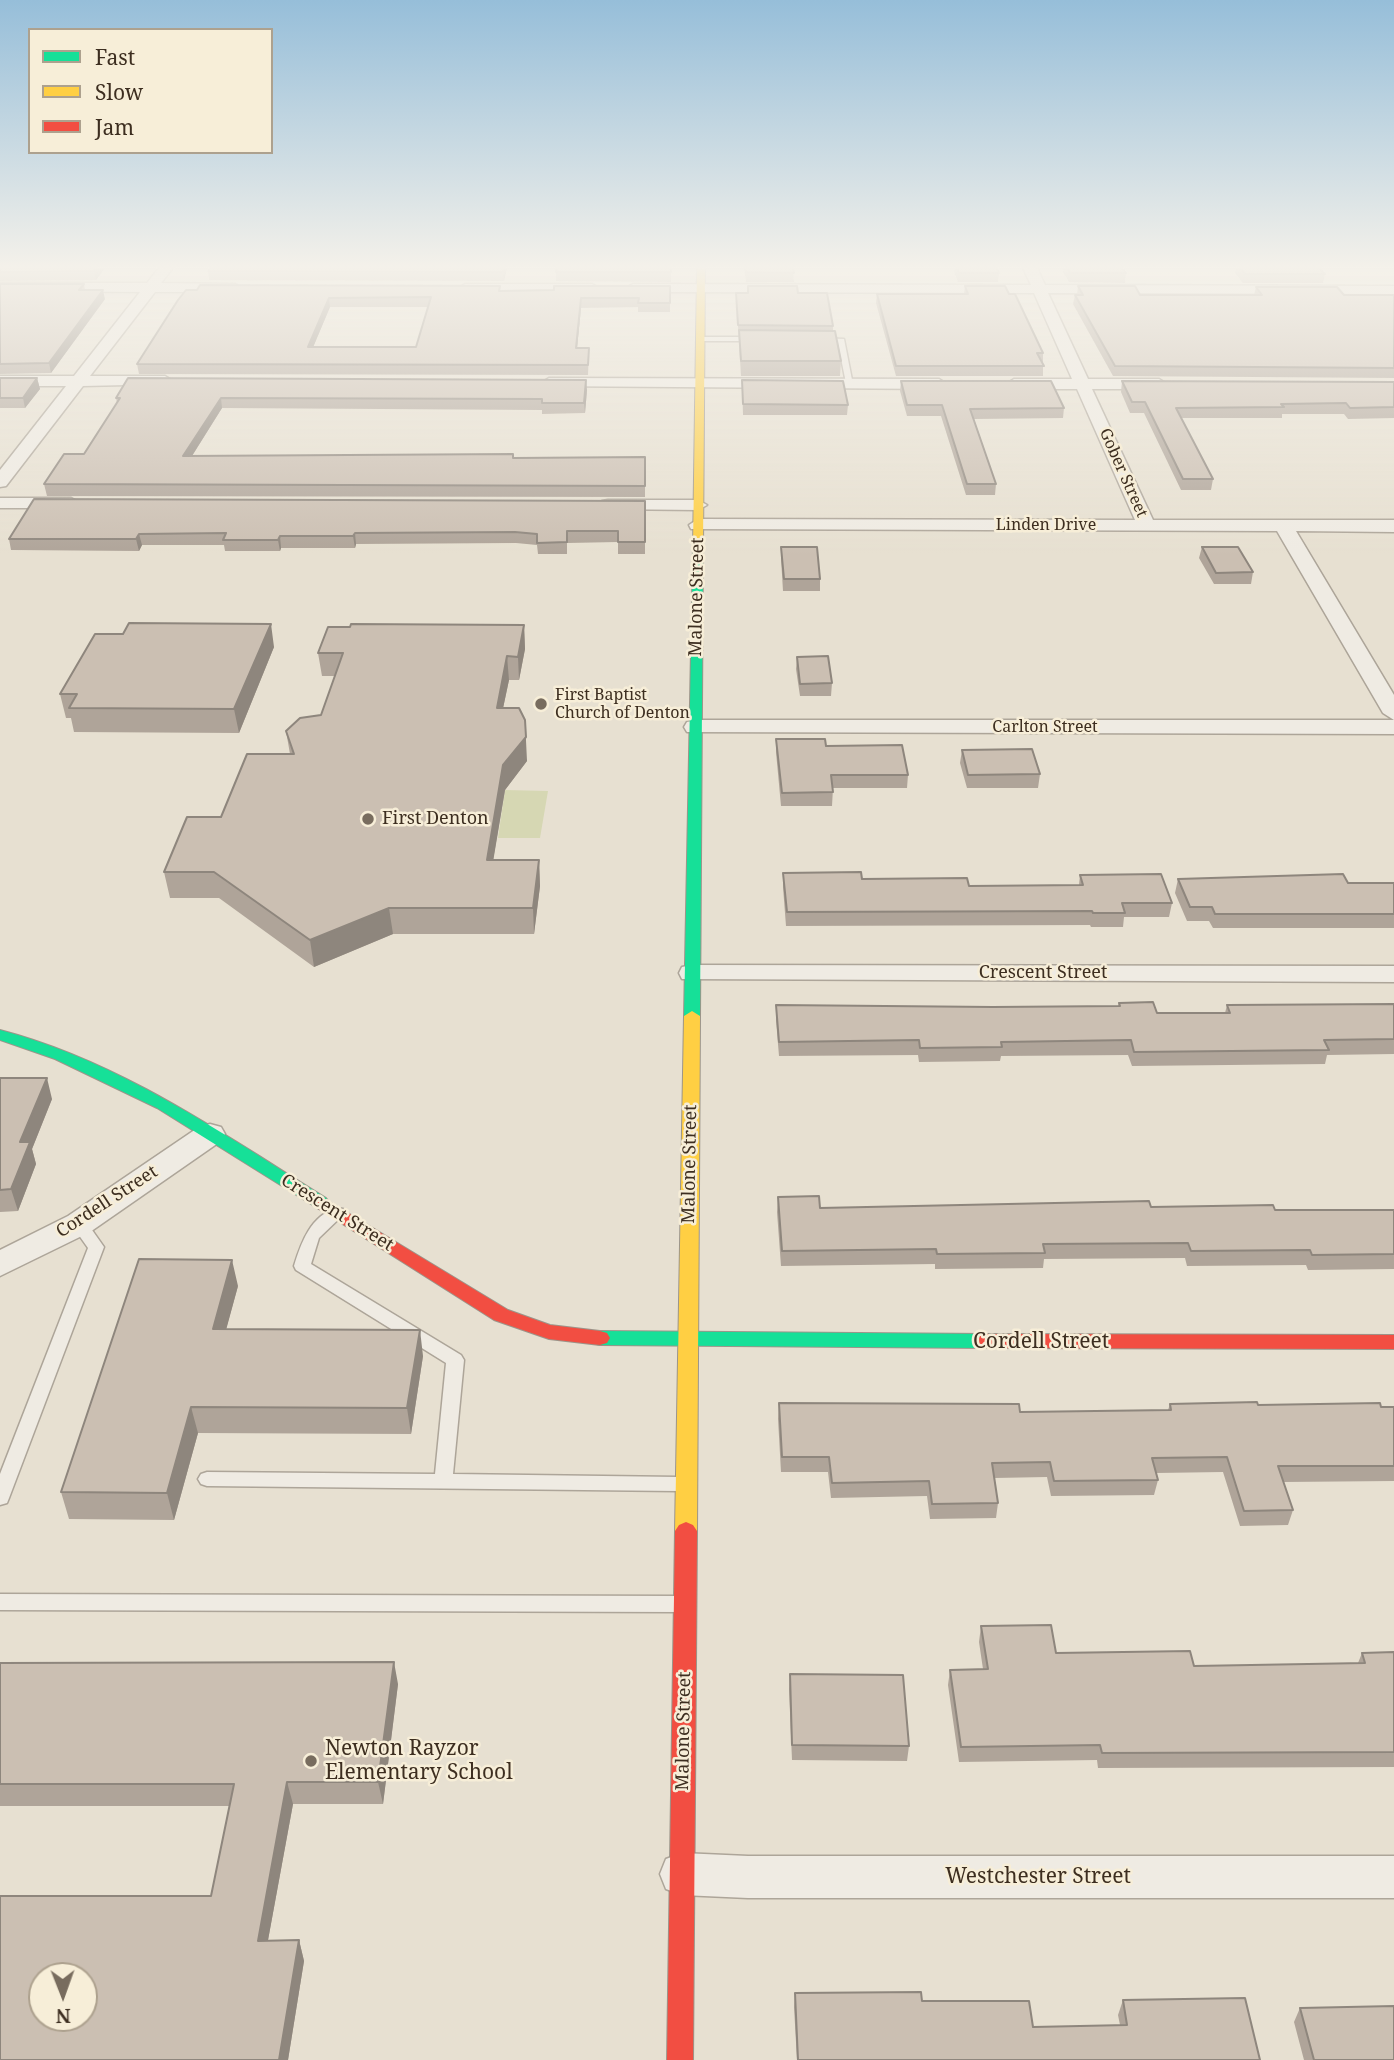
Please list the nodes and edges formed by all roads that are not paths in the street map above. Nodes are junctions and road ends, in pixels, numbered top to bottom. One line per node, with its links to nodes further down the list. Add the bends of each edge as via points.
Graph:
1 (91, 364): 6 (street)
2 (699, 364): 9 (street, Malone Street)
3 (845, 364): 10 (lane)
4 (1074, 364): 13 (street, Gober Street)
5 (0, 381): 6 (street)
6 (78, 381): 7 (street); 15 (street)
7 (175, 382)
8 (534, 383): 9 (street)
9 (699, 383): 10 (street); 19 (street, Malone Street)
10 (849, 383): 11 (street)
11 (959, 384)
12 (1000, 384): 13 (street)
13 (1083, 384): 14 (street); 21 (street, Gober Street)
14 (1177, 384)
15 (0, 482)
16 (0, 503): 17 (street)
17 (84, 503)
18 (586, 505): 19 (street)
19 (698, 505): 20 (street, Malone Street)
20 (698, 525): 21 (street, Linden Drive); 25 (street, Malone Street)
21 (1146, 525): 22 (street, Linden Drive)
22 (1283, 526): 23 (street, Linden Drive); 24 (street)
23 (1394, 526)
24 (1394, 713)
25 (695, 727): 26 (street, Carlton Street); 27 (street, Malone Street)
26 (1394, 727)
27 (692, 973): 28 (street, Crescent Street); 34 (street, Malone Street)
28 (1394, 974)
29 (0, 1035): 30 (street, Crescent Street, via 61,1055 130,1086)
30 (210, 1134): 31 (street, Crescent Street); 32 (street, Cordell Street)
31 (337, 1213): 34 (street, Crescent Street, via 501,1315 548,1332); 37 (lane, via 312,1235 302,1266 455,1360)
32 (79, 1224): 33 (street, Cordell Street); 39 (lane, via 96,1247)
33 (0, 1264)
34 (688, 1341): 35 (street, Cordell Street); 38 (street, Malone Street)
35 (1394, 1342)
36 (206, 1479): 37 (lane)
37 (443, 1481): 38 (lane)
38 (687, 1483): 41 (street, Malone Street)
39 (0, 1498)
40 (0, 1602): 41 (lane)
41 (685, 1604): 42 (street, Malone Street)
42 (682, 1874): 43 (street, Westchester Street); 44 (street, Malone Street)
43 (1394, 1877)
44 (680, 2060)

